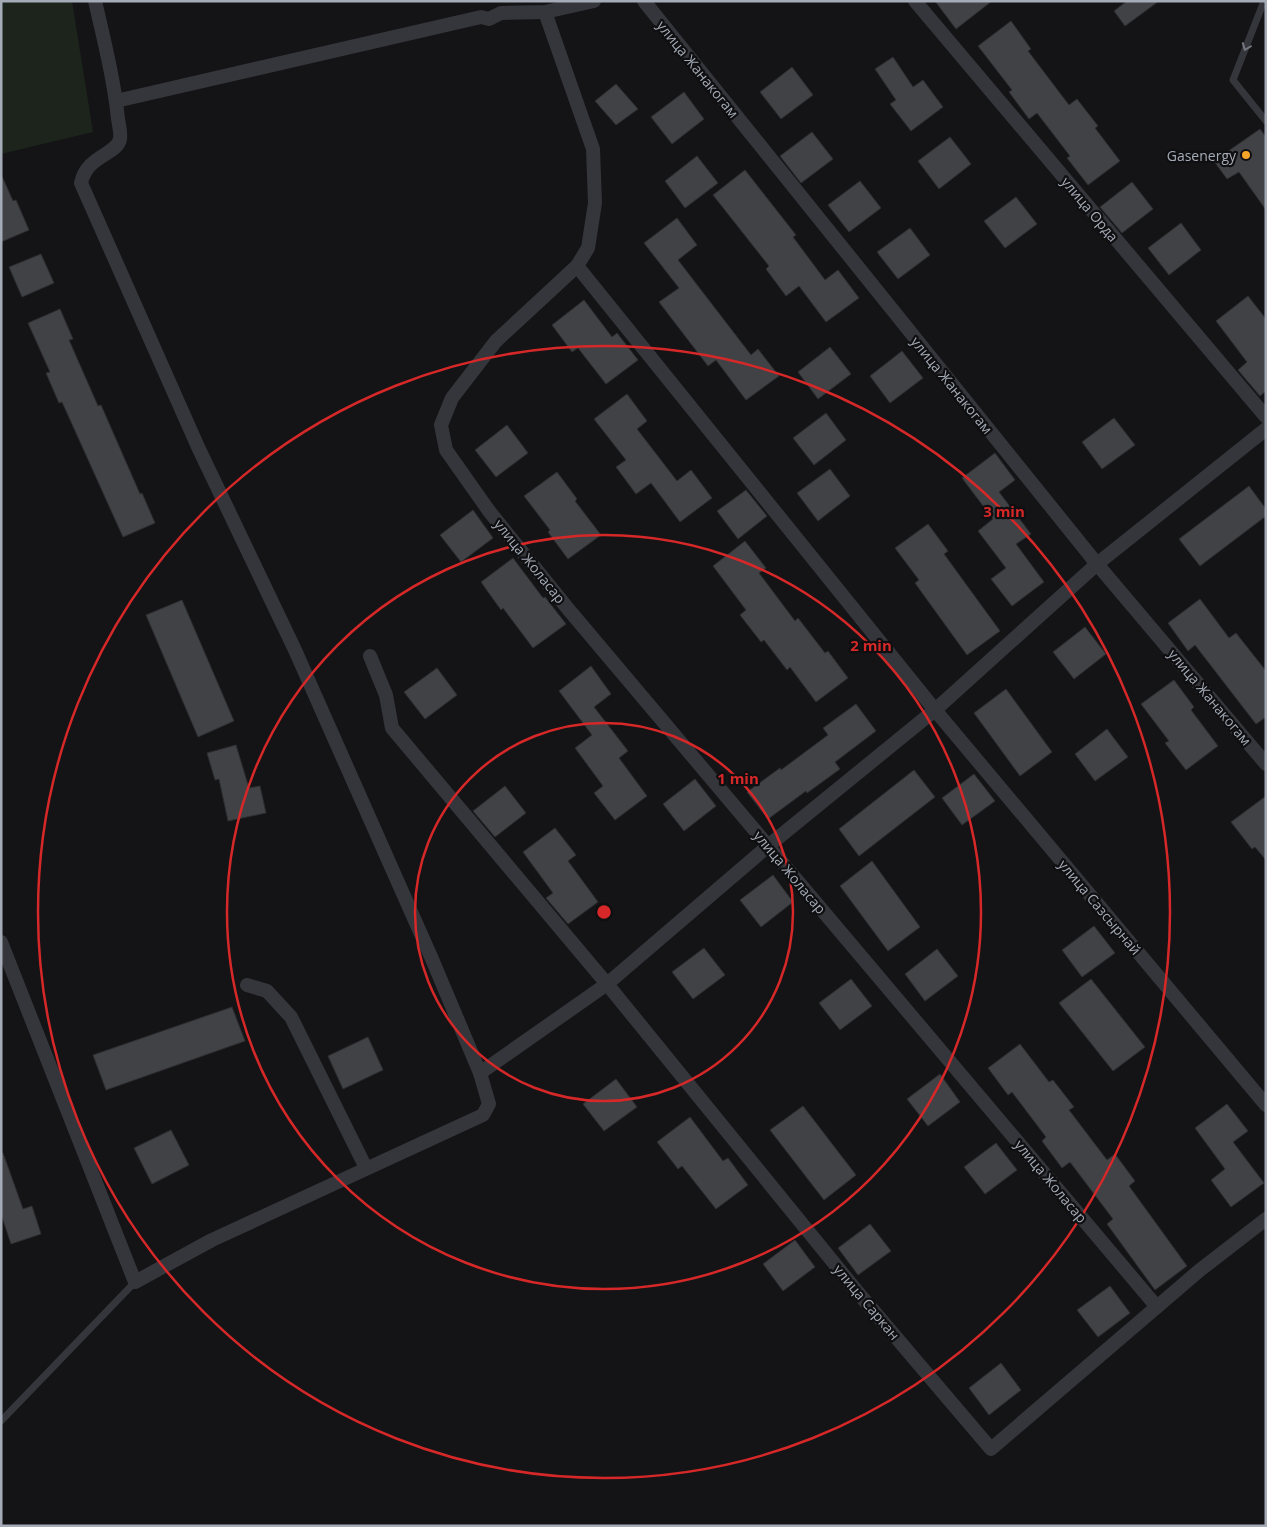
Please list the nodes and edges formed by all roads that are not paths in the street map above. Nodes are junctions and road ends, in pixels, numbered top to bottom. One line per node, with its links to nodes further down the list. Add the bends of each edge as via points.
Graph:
1 (95, 1): 7 (street)
2 (594, 1): 6 (street)
3 (644, 1): 12 (street, улица Жанакогам)
4 (915, 1): 10 (street, улица Орда)
5 (1264, 1): 8 (lane, one-way to 8, via 1233,80)
6 (545, 12): 7 (street, via 501,13 489,19 481,17); 9 (street, via 593,149 595,203 588,248)
7 (116, 101): 20 (street, via 120,138 116,147 92,162 83,173 81,183 198,447 295,650)
8 (1266, 121)
9 (577, 266): 14 (street, улица Сазсырнай); 16 (street, улица Жоласар, via 496,341 452,398 441,425 446,450 569,610)
10 (1266, 417)
11 (1266, 429): 12 (street)
12 (1097, 564): 14 (street); 15 (street, улица Жанакогам)
13 (370, 656): 18 (street, via 386,695 392,728)
14 (934, 710): 16 (street); 21 (street, улица Сазсырнай)
15 (1266, 764)
16 (768, 846): 18 (street); 25 (street, улица Жоласар)
17 (1, 942): 24 (street)
18 (607, 984): 20 (street); 25 (street, улица Саркан, via 860,1295 991,1449)
19 (247, 985): 22 (street, via 267,990 291,1017)
20 (480, 1073): 22 (street, via 489,1104 482,1115)
21 (1266, 1104)
22 (366, 1168): 24 (street, via 212,1240)
23 (1266, 1219): 25 (street)
24 (134, 1282): 26 (lane)
25 (1157, 1307)
26 (1, 1422)

